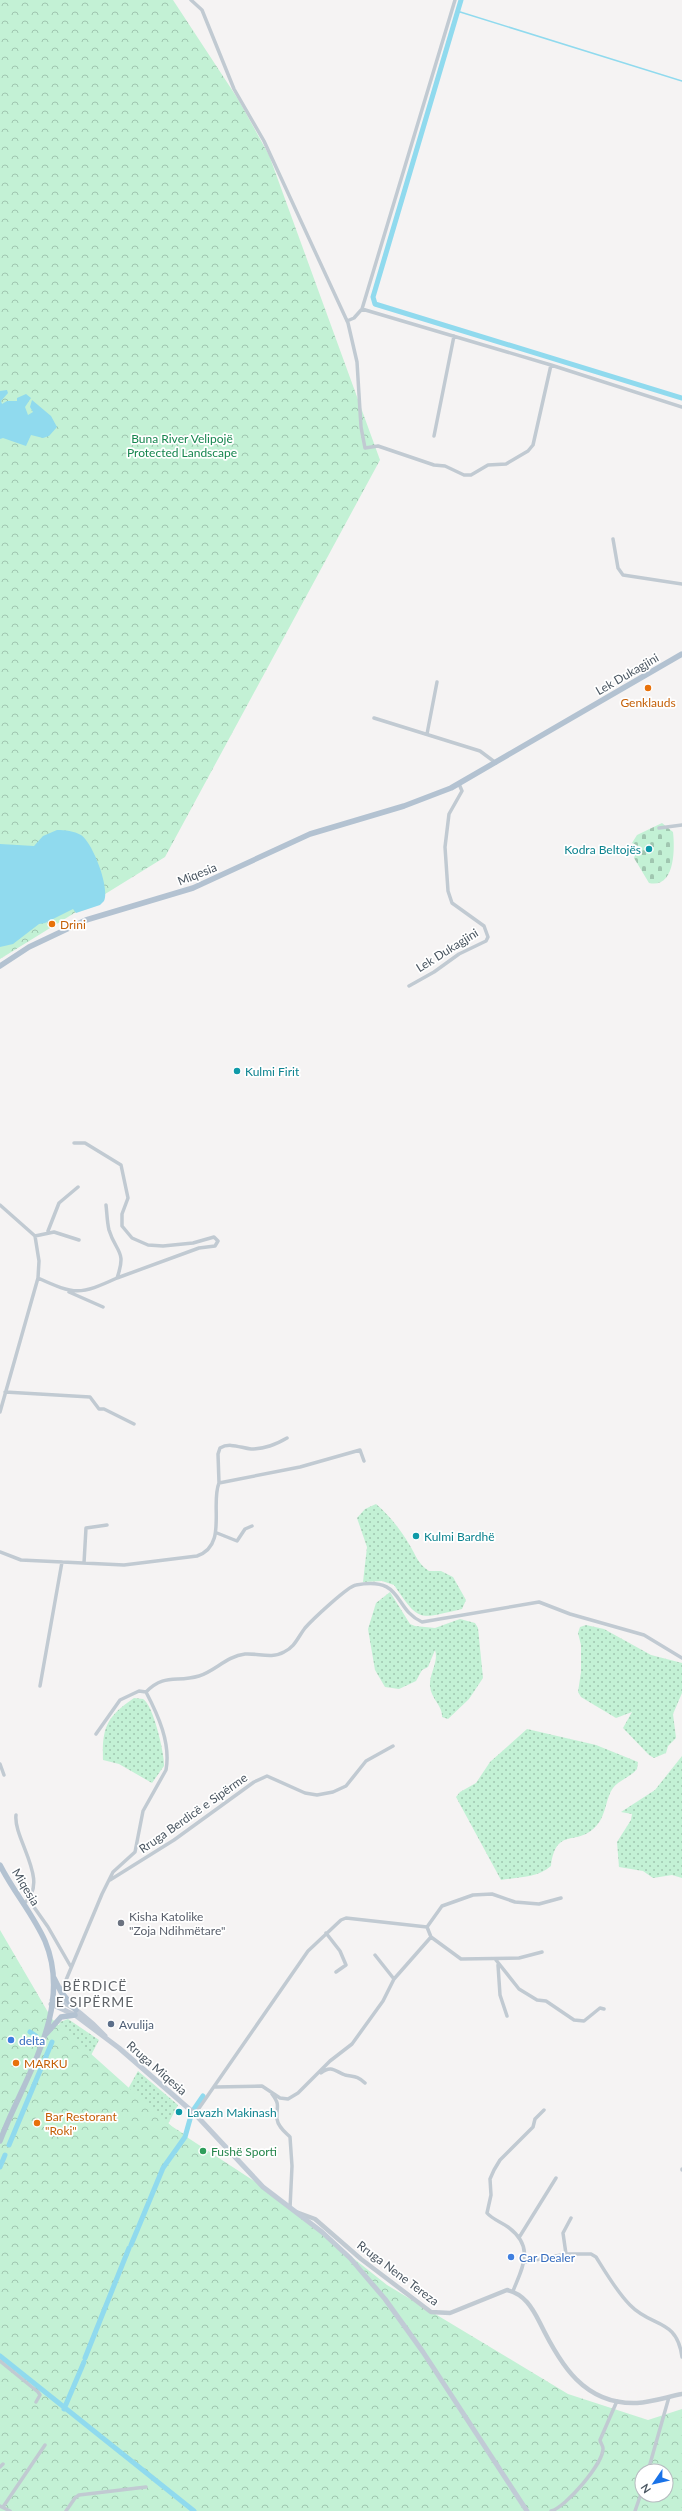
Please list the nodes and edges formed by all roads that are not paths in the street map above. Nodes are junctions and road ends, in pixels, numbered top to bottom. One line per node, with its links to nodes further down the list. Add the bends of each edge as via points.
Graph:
1 (191, 0): 4 (street, via 202,10 234,89 264,142)
2 (454, 0): 3 (street)
3 (362, 309): 4 (street, via 354,318); 5 (street)
4 (347, 321): 6 (street, via 357,362 365,448 378,446 434,465 445,466 464,475 474,475 488,466 506,464 530,448)
5 (454, 336): 6 (street); 8 (street)
6 (551, 365): 7 (street)
7 (682, 407)
8 (434, 436)
9 (613, 539): 10 (street, via 618,568 624,575)
10 (682, 584)
11 (682, 654): 15 (main road, Lek Dukagjini)
12 (437, 682): 14 (street)
13 (374, 718): 14 (street)
14 (427, 734): 15 (street, via 480,751)
15 (497, 763): 16 (main road, Lek Dukagjini)
16 (459, 784): 17 (main road, Lek Dukagjini); 21 (street, Lek Dukagjini, via 462,791 449,814 445,847 448,891 452,903 484,926 488,937 486,941 458,954)
17 (404, 806): 20 (main road, Miqesia, via 315,832 278,847 206,883 86,920 29,947)
18 (682, 826): 19 (street)
19 (659, 828)
20 (0, 966)
21 (409, 986)
22 (74, 1143): 30 (street, via 85,1143 121,1165 128,1198 122,1214 122,1226 132,1238 148,1245 163,1246 193,1243 214,1237 218,1242 215,1246 199,1248)
23 (78, 1187): 26 (street, via 59,1203)
24 (0, 1205): 27 (street)
25 (106, 1205): 30 (street, via 110,1231 121,1257)
26 (48, 1231): 27 (street); 28 (street)
27 (35, 1236): 29 (street, via 40,1261)
28 (79, 1240)
29 (38, 1278): 31 (street); 33 (street)
30 (117, 1278): 31 (street, via 81,1292)
31 (64, 1290): 32 (street)
32 (103, 1307)
33 (6, 1392): 34 (street); 35 (street, via 90,1397 99,1409)
34 (0, 1412)
35 (134, 1424)
36 (287, 1438): 38 (street, via 267,1447 220,1448)
37 (364, 1461): 38 (street, via 360,1450 300,1467)
38 (219, 1483): 41 (street)
39 (107, 1526): 44 (street, via 86,1528)
40 (252, 1526): 41 (street, via 245,1529 237,1541)
41 (216, 1533): 44 (street, via 204,1552 197,1556 132,1564)
42 (0, 1552): 43 (street, via 21,1560)
43 (62, 1562): 44 (street); 46 (street)
44 (84, 1563)
45 (682, 1658): 47 (street, via 644,1635 570,1614 539,1602 422,1622 407,1612 392,1588 368,1584 355,1585 314,1618 292,1648 283,1653 269,1656 245,1654 231,1658 199,1676 160,1680)
46 (40, 1686)
47 (146, 1692): 48 (street, via 139,1691 120,1700); 54 (street, via 159,1719 168,1753 166,1770 148,1800 135,1852 114,1872)
48 (96, 1734)
49 (392, 1746): 54 (street, Rruga Berdicë e Sipërme, via 366,1761 346,1786 333,1792 305,1793 267,1776 254,1782 174,1840)
50 (0, 1764): 51 (street)
51 (4, 1775)
52 (16, 1815): 56 (street, via 16,1827 31,1868 33,1891)
53 (0, 1865): 57 (main road, Miqesia)
54 (110, 1880): 64 (street, via 91,1916)
55 (561, 1898): 58 (street, via 539,1904 515,1902 492,1894 473,1895 442,1906)
56 (29, 1900): 57 (street); 64 (street)
57 (23, 1904): 65 (main road, Miqesia, via 46,1945)
58 (427, 1928): 59 (street, via 346,1918); 60 (street)
59 (326, 1933): 66 (street, via 340,1951 346,1965); 76 (street, via 308,1951)
60 (431, 1936): 63 (street, via 457,1958); 67 (street)
61 (542, 1952): 63 (street)
62 (375, 1955): 67 (street)
63 (497, 1961): 70 (street, via 519,1989 537,2000 546,2001 574,2020 584,2021 600,2008); 72 (street, via 500,1995)
64 (71, 1967): 68 (street)
65 (52, 1972): 68 (main road); 69 (main road)
66 (336, 1972)
67 (394, 1979): 74 (street, via 383,2001 352,2044)
68 (61, 1992): 71 (main road)
69 (51, 2002): 71 (main road, Rruga Miqesia); 73 (main road)
70 (604, 2009)
71 (75, 2013): 73 (main road, via 58,2019); 79 (main road, Rruga Miqesia)
72 (507, 2016)
73 (45, 2036): 80 (main road)
74 (314, 2077): 75 (street, via 330,2068 356,2076); 77 (street, via 288,2099)
75 (364, 2083)
76 (214, 2087): 77 (street, via 262,2086); 79 (street)
77 (270, 2092): 82 (street, via 279,2104 277,2119 281,2128 290,2137)
78 (544, 2110): 85 (street, via 535,2119 530,2131 500,2160 490,2179 491,2194 487,2213)
79 (194, 2114): 82 (main road, Rruga Miqesia, via 255,2180)
80 (0, 2141)
81 (556, 2178): 85 (street)
82 (290, 2208): 83 (main road, Rruga Miqesia)
83 (296, 2212): 88 (street, Rruga Nene Tereza, via 315,2219 361,2259 430,2312 450,2313 500,2291); 102 (main road, Rruga Miqesia, via 331,2240 360,2269 399,2318)
84 (571, 2218): 86 (street, via 563,2233)
85 (520, 2236): 87 (street)
86 (566, 2254): 87 (street); 89 (street, via 591,2254 596,2257 629,2304 674,2332 679,2340)
87 (525, 2262): 88 (street)
88 (513, 2291): 93 (street, via 527,2301 569,2374 597,2394)
89 (682, 2357)
90 (0, 2361): 94 (street, via 38,2392 40,2395)
91 (682, 2394): 92 (street)
92 (669, 2397): 93 (street, via 638,2403); 96 (street)
93 (616, 2401): 99 (street, via 600,2440 603,2449 598,2464 573,2494 558,2508)
94 (36, 2402)
95 (45, 2444): 98 (street)
96 (650, 2463)
97 (146, 2487): 101 (street, via 79,2495)
98 (1, 2506): 100 (street)
99 (551, 2510)
100 (10, 2511)
101 (66, 2511)
102 (527, 2511)

